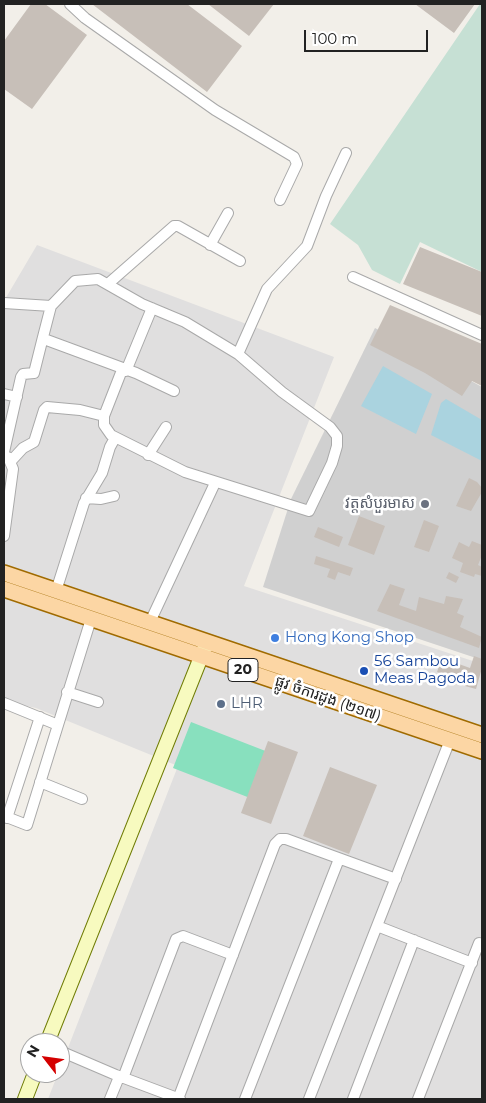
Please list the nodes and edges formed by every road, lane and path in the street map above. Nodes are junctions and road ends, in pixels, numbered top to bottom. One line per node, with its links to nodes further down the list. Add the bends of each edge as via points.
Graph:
1 (70, 4): 3 (street, via 84,18 215,110 294,157 297,164)
2 (346, 152): 14 (street, via 307,246 268,286)
3 (280, 200)
4 (228, 213): 5 (street)
5 (210, 245): 6 (street); 8 (street, via 174,226)
6 (240, 261)
7 (353, 277): 12 (street)
8 (109, 283): 10 (street, via 80,279); 11 (street)
9 (4, 303): 10 (street)
10 (51, 306): 13 (street)
11 (152, 308): 14 (street, via 186,322); 15 (street)
12 (482, 335)
13 (43, 337): 15 (street); 18 (street, via 34,371 22,376)
14 (238, 354): 25 (street, via 278,389 330,427 337,436 337,446 308,511)
15 (124, 370): 16 (street); 19 (street)
16 (174, 391)
17 (4, 394): 18 (street)
18 (17, 397): 22 (street)
19 (104, 416): 21 (street, via 107,431); 24 (street, via 47,407 34,442)
20 (166, 427): 23 (street)
21 (115, 438): 23 (street); 27 (street, via 102,473)
22 (4, 452): 24 (street)
23 (148, 455): 25 (street)
24 (11, 461): 28 (street, via 12,483)
25 (215, 483): 33 (street)
26 (114, 496): 27 (street)
27 (86, 498): 31 (street)
28 (4, 536)
29 (4, 573): 31 (main road, ផ្លូវ ចំការដូង (២១៧) / 20)
30 (4, 589): 32 (main road, ផ្លូវ ចំការដូង (២១៧) / 20)
31 (56, 591): 33 (main road, ផ្លូវ ចំការដូង (២១៧) / 20)
32 (91, 619): 35 (main road, ផ្លូវ ចំការដូង (២១៧) / 20); 36 (street)
33 (150, 622): 34 (main road, ផ្លូវ ចំការដូង (២១៧) / 20)
34 (207, 642): 35 (street); 41 (main road, ផ្លូវ ចំការដូង (២១៧) / 20)
35 (201, 656): 42 (main road, ផ្លូវ ចំការដូង (២១៧) / 20); 54 (street)
36 (67, 692): 37 (street); 40 (street)
37 (98, 702)
38 (4, 703): 39 (street)
39 (40, 717): 40 (street); 46 (street)
40 (58, 725): 44 (street)
41 (482, 735)
42 (450, 740): 43 (main road, ផ្លូវ ចំការដូង (២១៧) / 20); 48 (street)
43 (482, 751)
44 (40, 782): 45 (street); 46 (street, via 27,824)
45 (82, 799)
46 (6, 817)
47 (339, 859): 48 (street); 52 (street, via 280,839 275,844); 63 (street)
48 (396, 879): 49 (street)
49 (377, 926): 50 (street); 64 (street)
50 (414, 940): 53 (street); 65 (street)
51 (479, 943): 53 (street)
52 (233, 955): 58 (street, via 183,936 176,939); 62 (street)
53 (472, 962): 66 (street)
54 (51, 1033)
55 (70, 1056): 57 (street)
56 (70, 1059): 57 (street)
57 (77, 1060): 58 (street)
58 (119, 1077): 61 (street); 62 (street)
59 (31, 1083): 60 (street)
60 (24, 1099)
61 (110, 1099)
62 (179, 1099)
63 (245, 1099)
64 (310, 1099)
65 (353, 1099)
66 (418, 1099)

